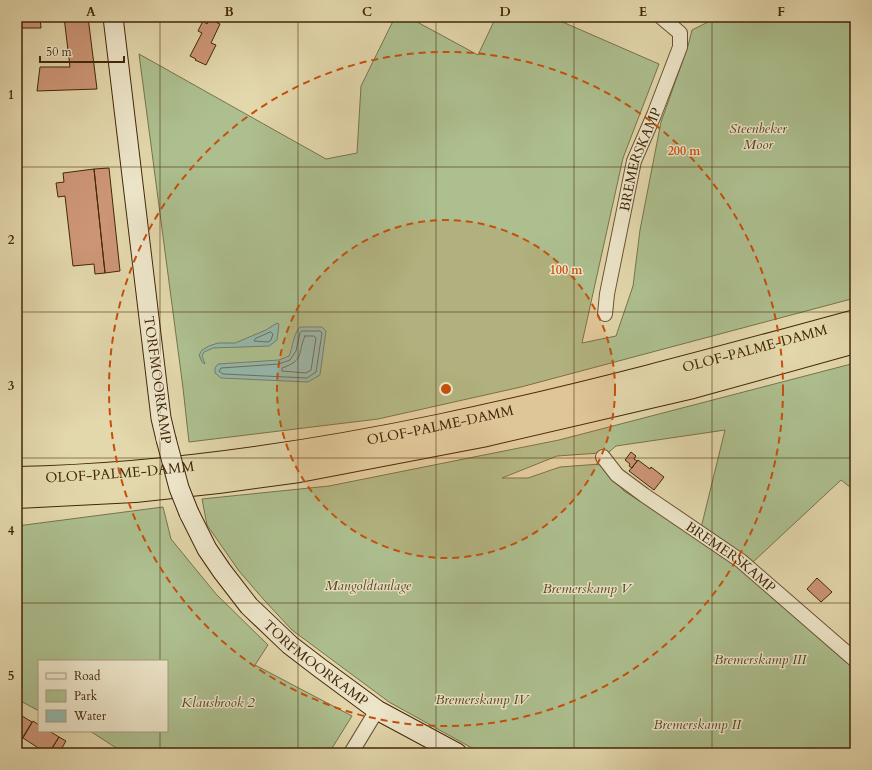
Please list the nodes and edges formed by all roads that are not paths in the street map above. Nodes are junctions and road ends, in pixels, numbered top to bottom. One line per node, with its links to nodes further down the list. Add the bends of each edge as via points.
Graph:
1 (113, 17): 10 (street, TORFMOORKAMP, bridge, via 161,418 179,488 207,549 249,606 290,645)
2 (661, 17): 3 (street, BREMERSKAMP, via 680,33 680,47 634,161)
3 (605, 314)
4 (855, 321): 7 (highway, OLOF-PALME-DAMM, via 679,370 484,416 300,452 136,472)
5 (855, 342): 8 (highway, OLOF-PALME-DAMM, via 686,388 482,436 299,471 135,490)
6 (603, 457): 9 (street, BREMERSKAMP, via 617,475 741,561)
7 (17, 478)
8 (17, 497)
9 (855, 660)
10 (377, 710): 11 (street); 12 (street, TORFMOORKAMP)
11 (350, 753)
12 (457, 753)

